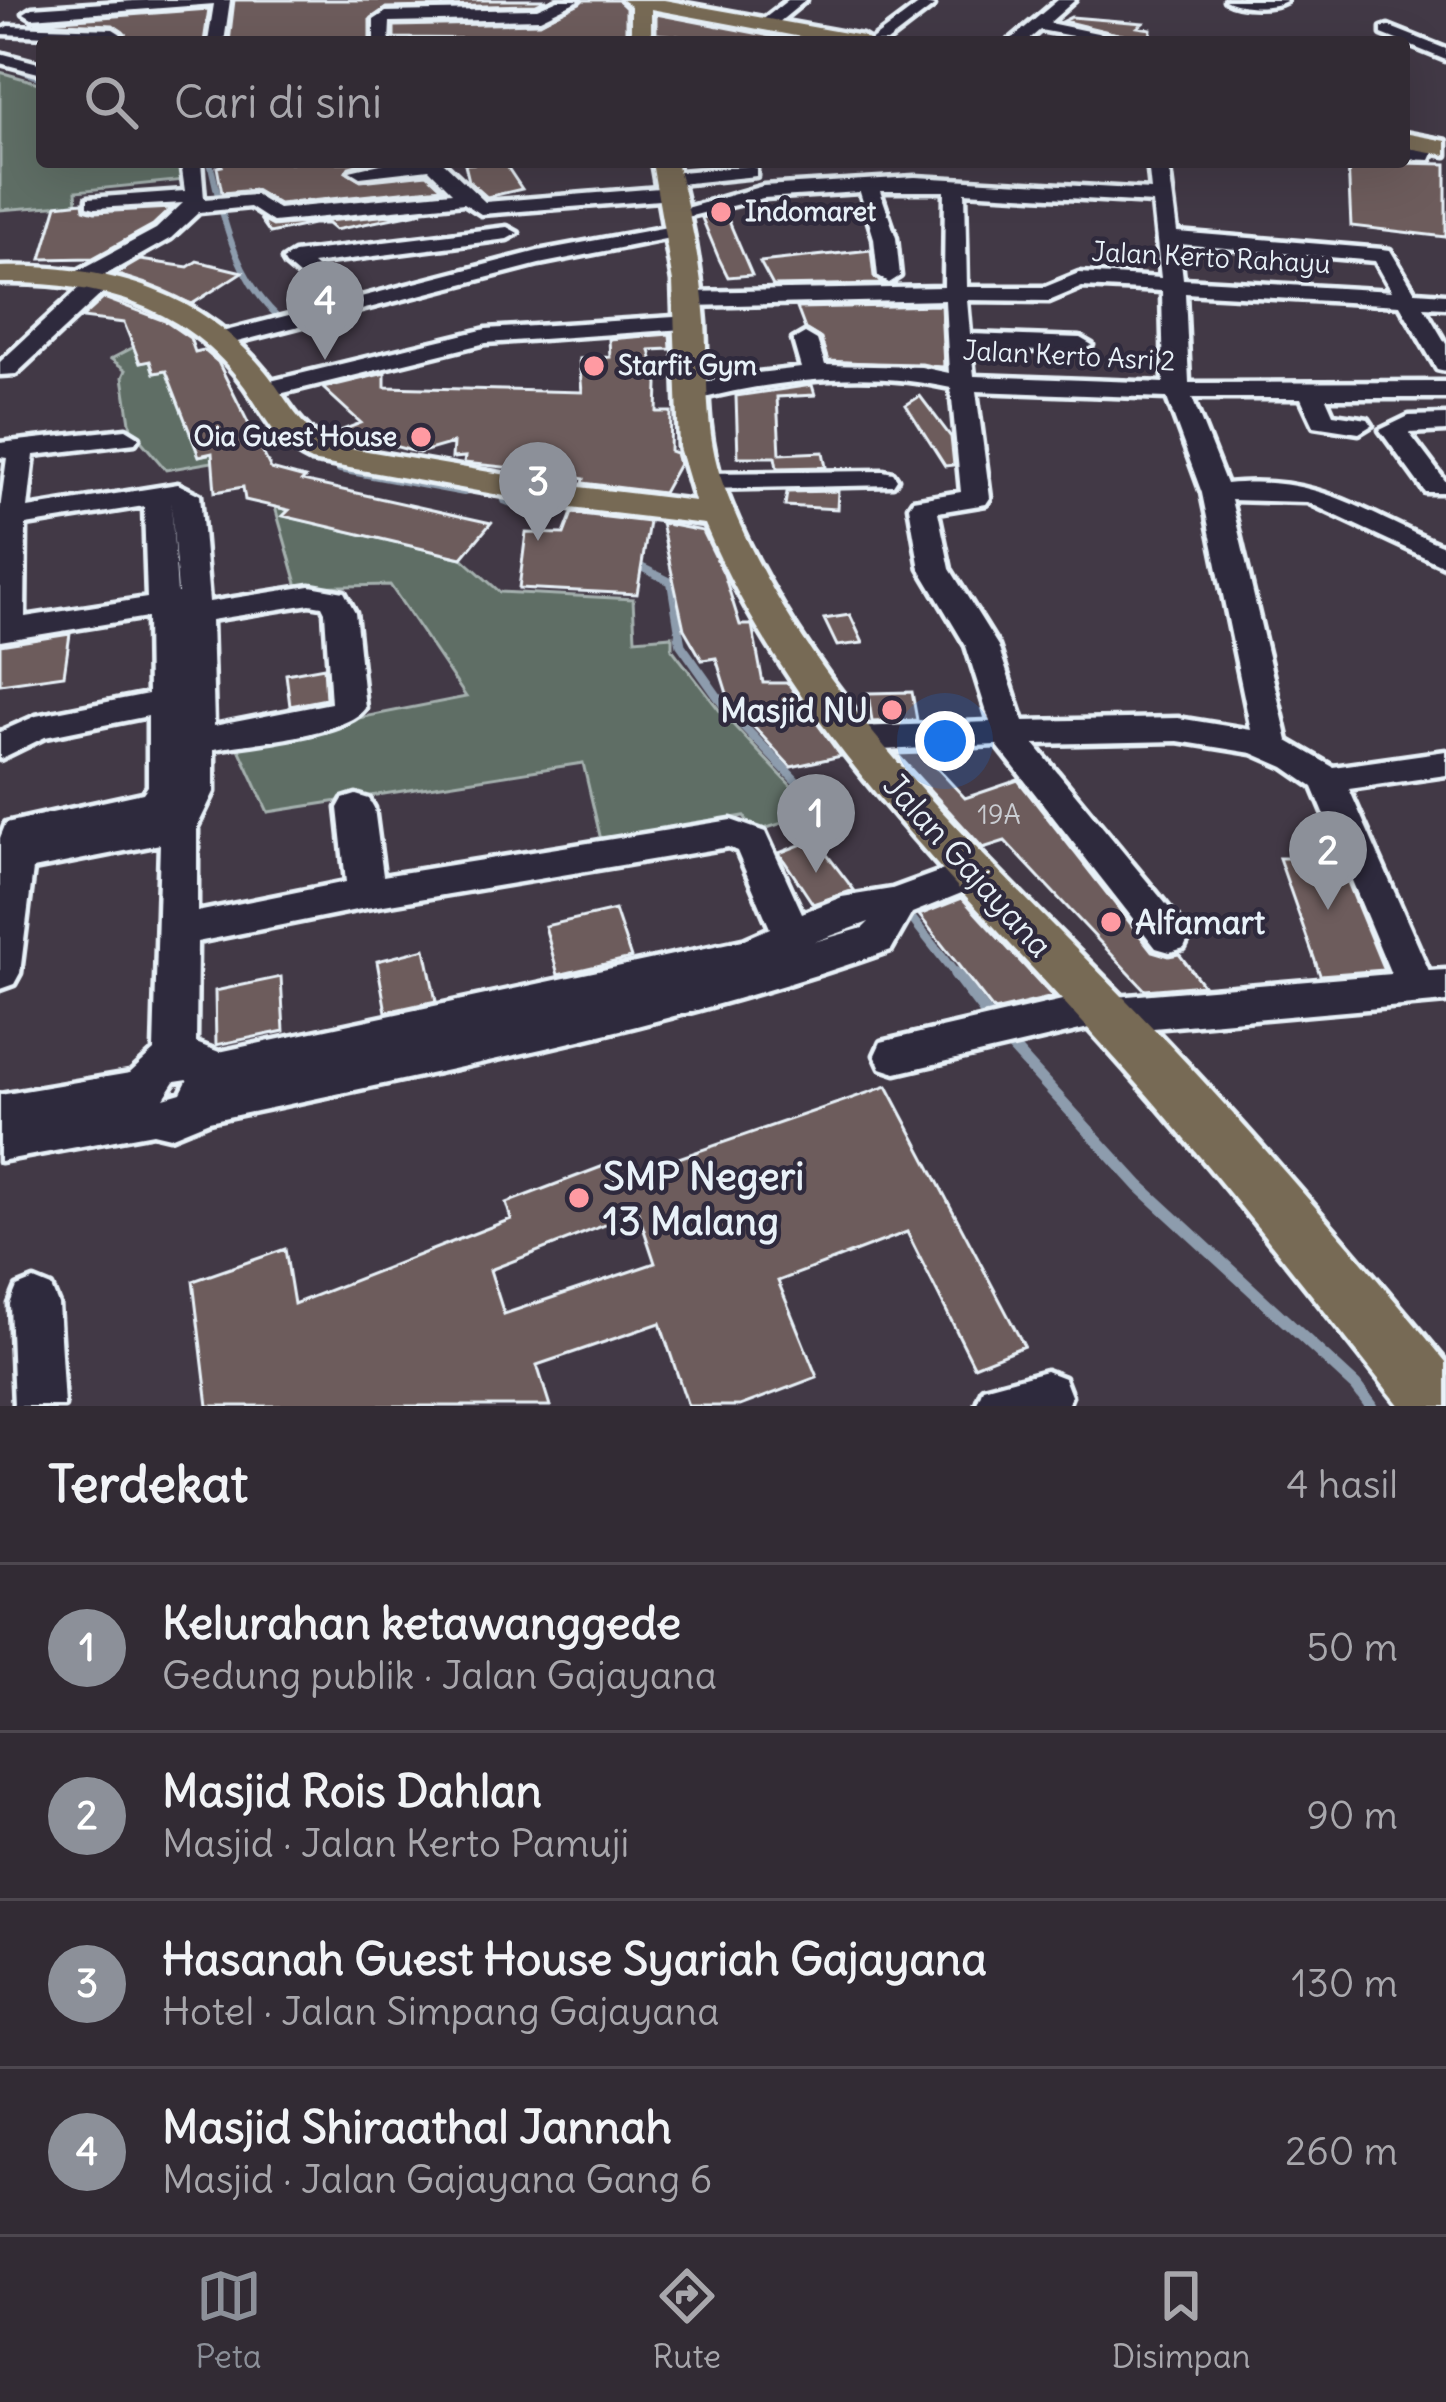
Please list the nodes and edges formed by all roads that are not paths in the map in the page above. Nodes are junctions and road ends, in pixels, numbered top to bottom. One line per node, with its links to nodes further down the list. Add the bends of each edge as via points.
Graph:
1 (212, 0): 11 (street)
2 (222, 0): 16 (street)
3 (571, 0): 10 (street, via 540,14)
4 (1067, 0): 13 (street)
5 (1233, 0): 8 (street)
6 (636, 1): 12 (main road); 19 (main road)
7 (791, 1): 12 (street)
8 (1278, 1)
9 (926, 6): 21 (street)
10 (419, 7): 17 (street, via 384,18); 18 (street)
11 (18, 21): 15 (street)
12 (767, 24): 20 (main road)
13 (1036, 25): 22 (street); 23 (street)
14 (1388, 31): 24 (street)
15 (109, 36)
16 (217, 36)
17 (382, 36)
18 (409, 36)
19 (640, 36)
20 (826, 36)
21 (885, 36)
22 (1023, 36)
23 (1098, 36)
24 (1397, 36)
25 (1410, 43): 26 (street)
26 (1446, 55)
27 (0, 58): 28 (street)
28 (36, 67)
29 (193, 168): 43 (street)
30 (392, 168): 34 (street)
31 (438, 168): 44 (street)
32 (1025, 168): 39 (street)
33 (1158, 168): 41 (street)
34 (360, 172)
35 (749, 172): 40 (street)
36 (912, 172): 37 (street); 38 (street)
37 (955, 183): 39 (street); 52 (street)
38 (868, 186): 40 (street); 49 (street)
39 (1024, 188): 41 (street)
40 (672, 196): 44 (street); 47 (street); 56 (main road, Jalan Gajayana)
41 (1160, 197): 46 (street)
42 (95, 202): 43 (street)
43 (207, 202): 44 (street, via 260,202 273,216); 50 (street)
44 (473, 202): 45 (street)
45 (507, 232): 47 (street); 55 (street, via 294,260)
46 (1165, 237): 51 (street); 53 (street, via 1382,255)
47 (538, 257): 55 (street)
48 (0, 275): 50 (main road)
49 (889, 276)
50 (93, 279): 57 (main road, via 158,299); 62 (street)
51 (1173, 287): 52 (street, Jalan Kerto Rahayu, via 1074,280 1049,294); 53 (street, Jalan Kerto Rahayu); 67 (street)
52 (958, 294): 56 (street, Jalan Kerto Rahayu); 59 (street)
53 (1406, 299): 54 (street, Jalan Kerto Rahayu); 61 (street)
54 (1446, 301)
55 (349, 307): 57 (street)
56 (690, 311): 65 (street, Jalan Kerto Rahayu, via 486,336); 69 (main road, Jalan Gajayana)
57 (222, 339): 65 (main road)
58 (805, 340): 63 (street)
59 (959, 341): 60 (street); 64 (street)
60 (1081, 345)
61 (1446, 364)
62 (7, 369)
63 (815, 373): 64 (street, Jalan Kerto Asri 2, via 921,374); 69 (street, Jalan Kerto Asri 2)
64 (960, 383): 67 (street, Jalan Kerto Asri 2); 83 (street, via 976,498 922,506 935,568 982,646)
65 (263, 390): 77 (main road, via 296,442 323,454 571,497)
66 (1446, 390): 68 (street, Jalan Kerto Asri 2)
67 (1178, 392): 68 (street, Jalan Kerto Asri 2); 76 (street)
68 (1311, 392): 71 (street, via 1323,421)
69 (692, 393): 77 (main road, Jalan Gajayana, via 696,449)
70 (1446, 423): 75 (street, via 1393,430)
71 (1358, 425)
72 (126, 436): 73 (street)
73 (10, 450): 78 (street)
74 (883, 479): 77 (street)
75 (1435, 486)
76 (1216, 493): 79 (street, via 1271,486 1312,493); 86 (street)
77 (711, 498): 84 (main road, Jalan Gajayana, via 782,634)
78 (8, 531): 80 (street, via 157,496); 81 (street)
79 (1446, 558)
80 (179, 609): 81 (street); 82 (street); 82 (street, via 333,599 350,703 336,715)
81 (4, 630)
82 (182, 716): 85 (street, via 36,727); 90 (street, via 196,792)
83 (1008, 734): 84 (street); 86 (street, via 1146,729); 95 (street)
84 (857, 739): 92 (main road, Jalan Gajayana)
85 (0, 747)
86 (1271, 747): 88 (street)
87 (1446, 763): 88 (street)
88 (1327, 780): 98 (street)
89 (356, 808): 93 (street)
90 (166, 815): 91 (street); 94 (street)
91 (12, 842): 97 (street)
92 (970, 874): 96 (street, via 896,903 877,939); 99 (main road, Jalan Gajayana)
93 (366, 893): 94 (street); 96 (street, via 730,833 752,842)
94 (177, 932): 101 (street)
95 (1171, 937)
96 (798, 950): 101 (street, via 505,1025)
97 (0, 973)
98 (1431, 986): 99 (street)
99 (1105, 1011): 100 (street); 106 (main road, Jalan Gajayana)
100 (896, 1055)
101 (176, 1088): 102 (street); 103 (street)
102 (0, 1114)
103 (0, 1141)
104 (34, 1304): 105 (street)
105 (39, 1406)
106 (1441, 1406)

